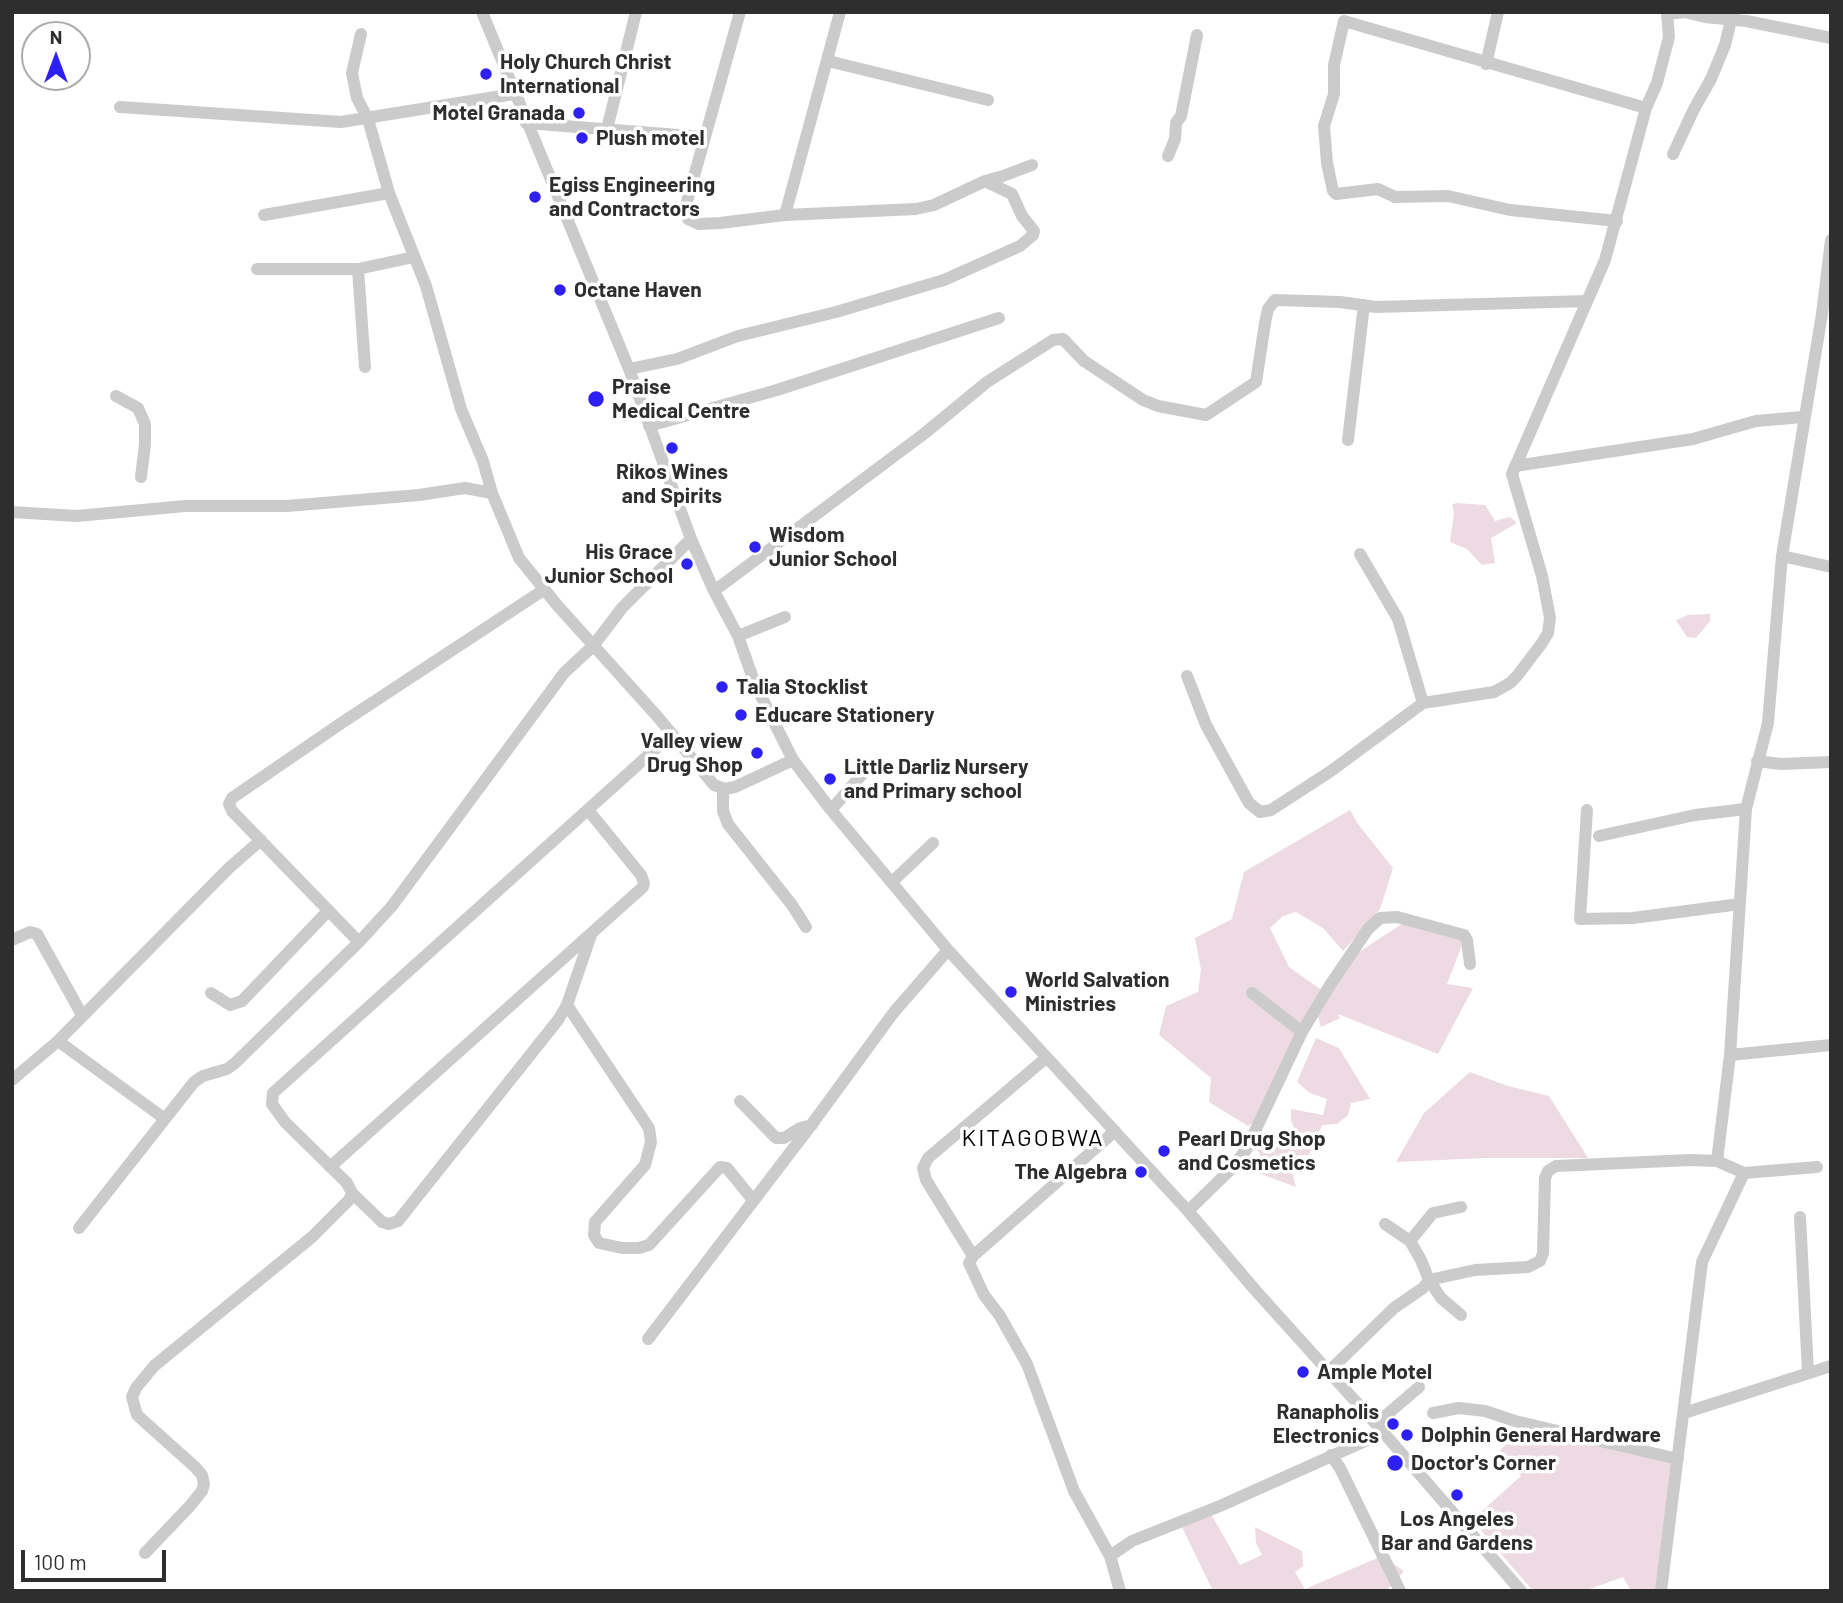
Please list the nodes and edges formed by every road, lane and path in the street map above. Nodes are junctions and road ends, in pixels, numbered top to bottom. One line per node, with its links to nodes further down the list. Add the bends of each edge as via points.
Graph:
1 (482, 12): 14 (street)
2 (636, 12): 20 (street)
3 (740, 12): 21 (street)
4 (840, 12): 12 (street)
5 (1498, 12): 13 (street)
6 (1666, 13): 8 (street); 17 (street, via 1669,37)
7 (1747, 17): 8 (street); 11 (street)
8 (1731, 20): 22 (street, via 1726,45)
9 (361, 34): 18 (street, via 352,73)
10 (1197, 35): 23 (street)
11 (1831, 38)
12 (828, 61): 15 (street); 28 (street)
13 (1486, 64): 17 (street); 29 (street, via 1343,21 1334,65 1334,94 1324,125 1325,152 1336,194 1378,189 1395,197 1448,196 1510,209)
14 (514, 94): 18 (street); 19 (street)
15 (988, 100)
16 (120, 107): 18 (street, via 341,122)
17 (1646, 108): 29 (street)
18 (368, 119): 26 (street)
19 (526, 123): 20 (street); 38 (street)
20 (607, 129): 21 (street)
21 (704, 137): 28 (street, via 686,205 688,219 699,224)
22 (1674, 154)
23 (1168, 156)
24 (1032, 165): 25 (street)
25 (985, 181): 28 (street, via 916,209); 38 (street, via 1012,194 1034,232 1020,246 944,280)
26 (389, 193): 27 (street); 31 (street)
27 (264, 215)
28 (785, 215)
29 (1618, 220): 34 (street)
30 (1830, 243): 40 (street)
31 (414, 257): 33 (street); 43 (street, via 461,409)
32 (257, 269): 33 (street)
33 (358, 270): 37 (street)
34 (1587, 301): 35 (street); 44 (street)
35 (1364, 305): 42 (street); 54 (street, via 1275,300 1268,309 1256,382 1206,415 1143,400 1084,361 1063,339 1053,340 987,382)
36 (999, 318): 41 (street)
37 (365, 367)
38 (629, 369): 41 (street)
39 (116, 396): 45 (street, via 138,408 145,424)
40 (1803, 417): 44 (street, via 1756,421 1693,439); 51 (street)
41 (649, 426): 49 (street)
42 (1348, 440)
43 (483, 461): 46 (street); 47 (street)
44 (1515, 467): 59 (street, via 1512,480 1548,600 1548,633 1517,676 1500,690)
45 (141, 477)
46 (465, 488): 47 (street); 48 (street, via 287,506 185,506 77,516)
47 (492, 492): 53 (street, via 519,558)
48 (12, 512)
49 (691, 539): 54 (street); 57 (street, via 622,608)
50 (1360, 554): 59 (street, via 1398,619)
51 (1782, 556): 52 (street); 62 (street, via 1768,723)
52 (1831, 567)
53 (545, 589): 57 (street); 71 (street, via 232,799 232,811)
54 (714, 592): 56 (street)
55 (785, 617): 56 (street)
56 (738, 636): 61 (street, via 755,684)
57 (593, 646): 60 (street); 79 (street, via 556,684 392,906)
58 (1187, 676): 59 (street, via 1206,725 1249,803 1260,812 1272,810 1331,772)
59 (1423, 703)
60 (671, 734): 65 (street, via 714,785); 67 (street)
61 (793, 760): 65 (street, via 743,784); 68 (street)
62 (1757, 761): 63 (street); 66 (street)
63 (1831, 762)
64 (872, 763): 68 (street)
65 (723, 788): 76 (street, via 728,824)
66 (1746, 809): 70 (street); 74 (street)
67 (588, 810): 77 (street, via 644,883); 97 (street, via 277,1087 272,1104)
68 (831, 810): 73 (street)
69 (1587, 810): 74 (street, via 1580,919 1633,918)
70 (1600, 836)
71 (261, 840): 75 (street); 85 (street)
72 (933, 843): 73 (street)
73 (892, 882): 80 (street)
74 (1740, 904): 89 (street)
75 (328, 911): 79 (street); 82 (street, via 242,1001 230,1005)
76 (806, 928)
77 (591, 934): 84 (street); 97 (street)
78 (12, 940): 85 (street, via 30,932 37,934)
79 (359, 942): 93 (street, via 235,1063 194,1082)
80 (948, 950): 90 (street); 94 (street, via 894,1012)
81 (1470, 964): 86 (street, via 1464,935 1397,917 1380,918 1368,929)
82 (211, 993)
83 (1252, 993): 86 (street)
84 (567, 1005): 100 (street, via 398,1221 382,1222); 101 (street, via 649,1128 651,1142 645,1165 596,1222 594,1236 599,1242 622,1248 649,1245 720,1167 727,1168)
85 (82, 1015): 87 (street)
86 (1302, 1032): 103 (street, via 1246,1150)
87 (58, 1041): 91 (street); 93 (street)
88 (1831, 1045): 89 (street)
89 (1730, 1055): 96 (street)
90 (1046, 1058): 95 (street); 108 (street, via 925,1163 926,1180)
91 (12, 1080)
92 (740, 1101): 94 (street, via 776,1138)
93 (165, 1119): 106 (street)
94 (812, 1124): 101 (street)
95 (1115, 1131): 103 (street); 108 (street)
96 (1717, 1161): 99 (street); 109 (street, via 1556,1167 1545,1178 1541,1261 1528,1267 1475,1270)
97 (330, 1167): 100 (street)
98 (1817, 1167): 99 (street)
99 (1744, 1173): 117 (street, via 1702,1262)
100 (352, 1193): 121 (street, via 312,1237 154,1366 136,1388 132,1397 137,1415 195,1467 204,1484 189,1507)
101 (753, 1200): 111 (street)
102 (1461, 1207): 107 (street, via 1433,1213)
103 (1188, 1211): 113 (street)
104 (1800, 1217): 114 (street)
105 (1385, 1224): 107 (street)
106 (79, 1228)
107 (1409, 1241): 109 (street)
108 (974, 1256): 122 (street, via 969,1263 1027,1364 1074,1491)
109 (1429, 1280): 110 (street); 113 (street)
110 (1461, 1315)
111 (648, 1339)
112 (1831, 1366): 114 (street)
113 (1328, 1372): 118 (street)
114 (1808, 1372): 117 (street)
115 (1419, 1387): 118 (street)
116 (1433, 1413): 120 (street, via 1459,1408 1485,1411)
117 (1684, 1413): 120 (street)
118 (1380, 1428): 119 (street); 125 (street)
119 (1331, 1455): 122 (street, via 1132,1541); 124 (street)
120 (1678, 1460): 126 (street)
121 (145, 1553)
122 (1111, 1556): 123 (street)
123 (1120, 1591)
124 (1400, 1591)
125 (1521, 1591)
126 (1661, 1591)

